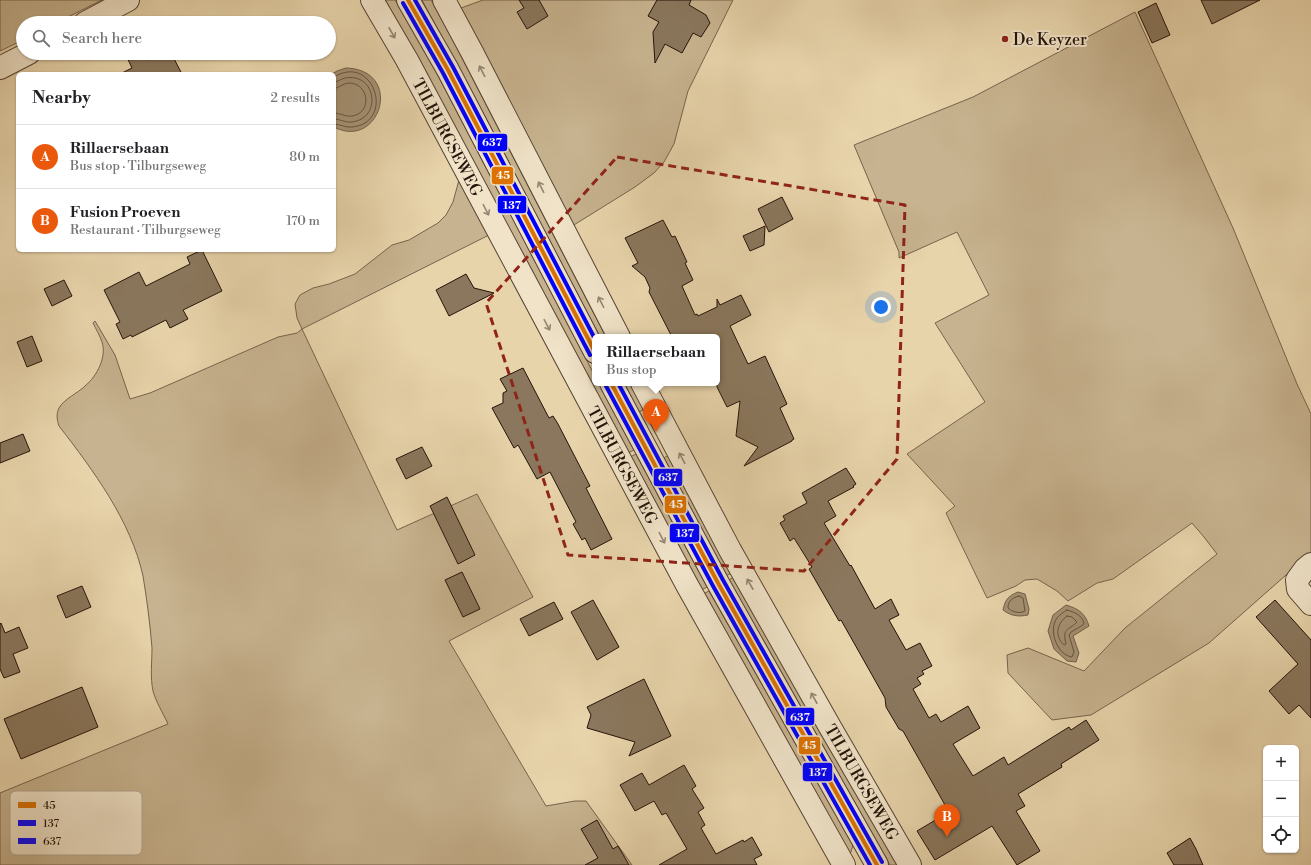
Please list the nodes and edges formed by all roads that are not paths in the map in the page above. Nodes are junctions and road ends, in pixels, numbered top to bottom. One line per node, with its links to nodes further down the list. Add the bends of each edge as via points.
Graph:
1 (128, 0): 5 (street)
2 (372, 0): 14 (street, TILBURGSEWEG, one-way to 14, via 407,60 687,585)
3 (408, 0): 9 (street, TILBURGSEWEG, via 448,70)
4 (444, 0): 8 (street, one-way to 4)
5 (98, 16)
6 (16, 60): 7 (street)
7 (0, 68)
8 (617, 334)
9 (592, 346)
10 (613, 386): 15 (street, TILBURGSEWEG, via 742,628)
11 (644, 386): 16 (street, TILBURGSEWEG, one-way to 11, via 730,550)
12 (1311, 564): 13 (street, via 1297,580 1298,589)
13 (1311, 604)
14 (844, 865)
15 (877, 865)
16 (910, 865)

